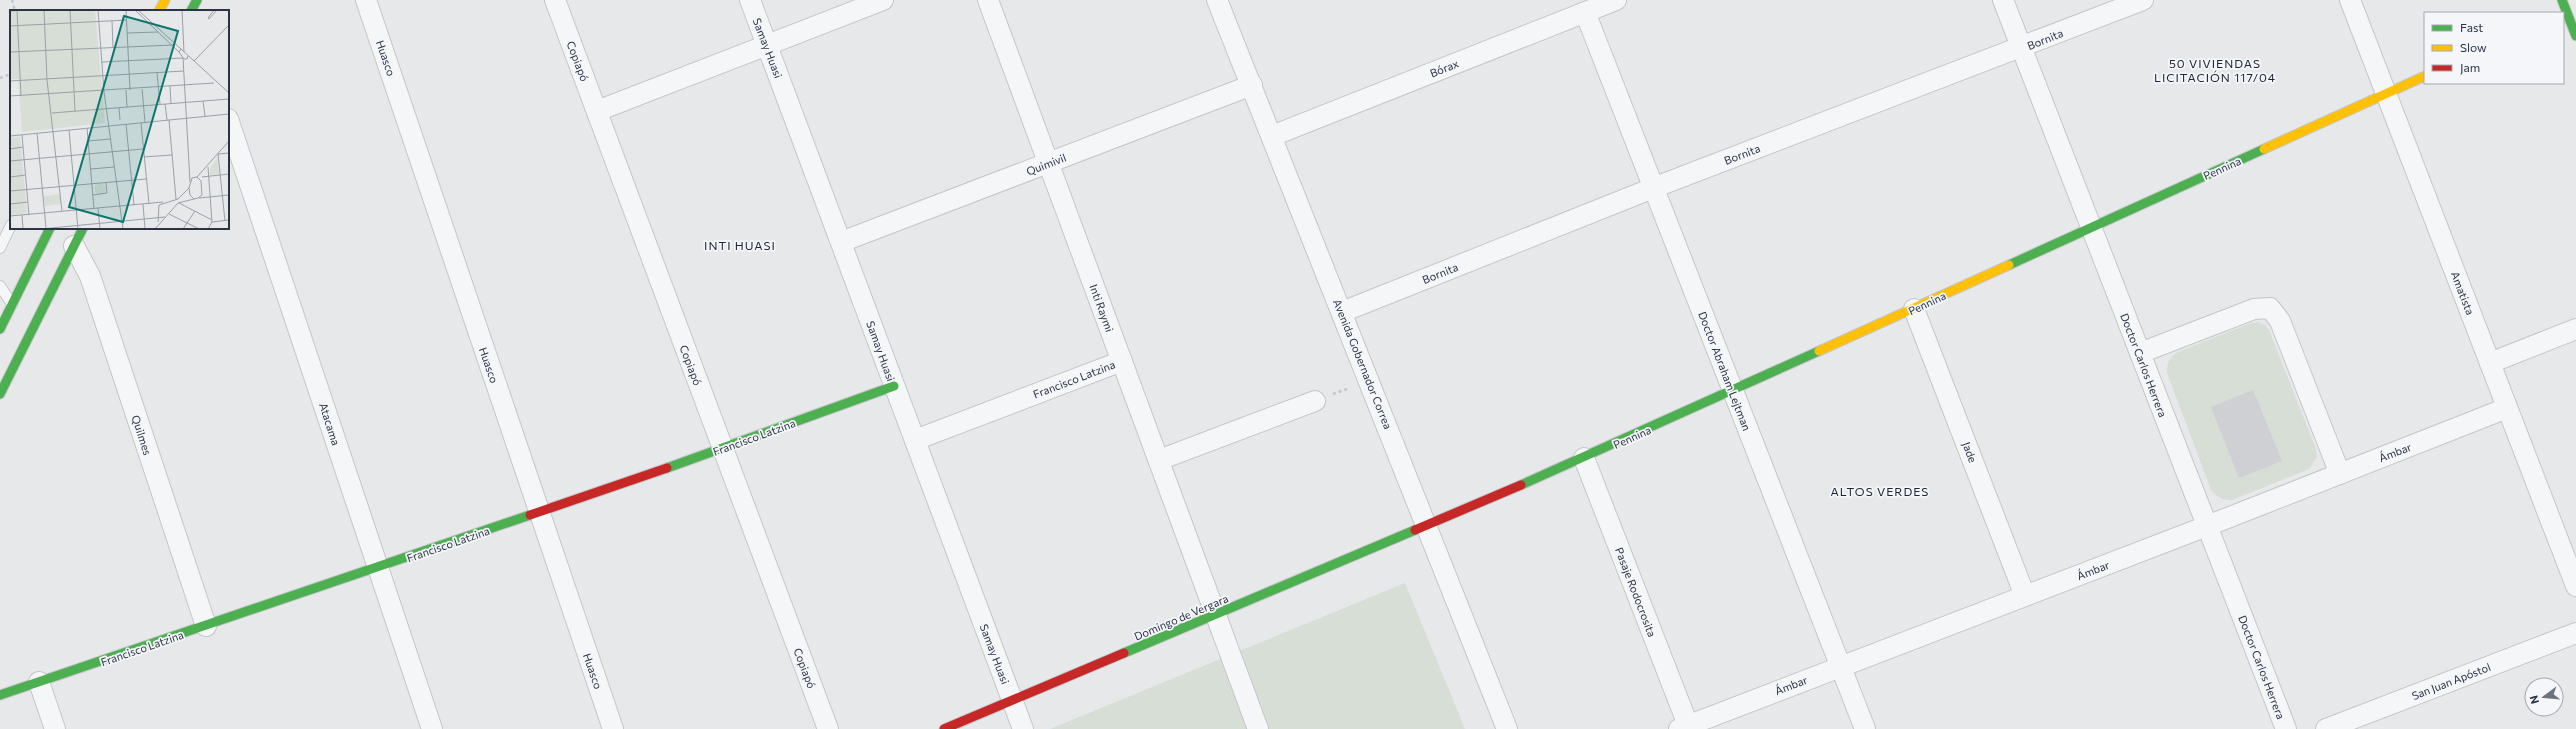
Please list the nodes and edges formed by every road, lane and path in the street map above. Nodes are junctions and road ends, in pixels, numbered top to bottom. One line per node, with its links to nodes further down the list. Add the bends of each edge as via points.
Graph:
1 (12, 0): 14 (path)
2 (165, 0): 15 (street)
3 (366, 0): 57 (street, Huasco)
4 (555, 0): 25 (street, Copiapó)
5 (750, 0): 18 (street, Samay Huasi)
6 (883, 0): 18 (street)
7 (988, 0): 28 (street, Inti Raymi)
8 (1217, 0): 23 (street, Avenida Gobernador Correa)
9 (1616, 0): 16 (street, Bórax)
10 (2003, 0): 19 (street, Doctor Carlos Herrera)
11 (2143, 0): 19 (street, Bornita)
12 (2350, 0): 24 (street, Amatista)
13 (2562, 0): 17 (street)
14 (15, 10)
15 (160, 10)
16 (1585, 12): 27 (street, Bórax); 29 (street, Doctor Abraham Lejtman)
17 (2571, 23)
18 (767, 45): 25 (street); 34 (street, Samay Huasi)
19 (2022, 48): 29 (street, Bornita); 31 (street, Doctor Carlos Herrera)
20 (10, 74): 22 (path)
21 (2424, 76): 24 (street, Pennina)
22 (0, 78)
23 (1252, 85): 27 (street, Avenida Gobernador Correa); 28 (street, Quimivil)
24 (2386, 94): 31 (street, Pennina); 45 (street, Amatista)
25 (597, 111): 53 (street, Copiapó)
26 (229, 122): 60 (street, Atacama)
27 (1272, 136): 40 (street, Avenida Gobernador Correa)
28 (1048, 163): 34 (street, Quimivil); 44 (street, Inti Raymi)
29 (1653, 188): 40 (street, Bornita); 48 (street, Doctor Abraham Lejtman)
30 (10, 227): 36 (lane)
31 (2091, 227): 39 (street, Pennina); 43 (street, Doctor Carlos Herrera)
32 (50, 229): 38 (street)
33 (82, 229): 35 (street)
34 (841, 242): 47 (street, Samay Huasi)
35 (74, 246): 49 (street); 64 (street, Quilmes, via 90,276)
36 (0, 248)
37 (0, 286): 38 (lane)
38 (12, 304): 41 (street)
39 (1914, 309): 48 (street, Pennina); 62 (street, Jade)
40 (1342, 312): 46 (street, Avenida Gobernador Correa)
41 (0, 329)
42 (2576, 329): 45 (street)
43 (2140, 354): 56 (street, via 2254,309 2270,308 2280,321); 59 (street, Doctor Carlos Herrera)
44 (1122, 361): 52 (street, Francisco Latzina); 55 (street, Inti Raymi)
45 (2490, 363): 51 (street, Amatista)
46 (1369, 380): 50 (path); 58 (street, Avenida Gobernador Correa)
47 (894, 386): 52 (street, Samay Huasi); 53 (street, Francisco Latzina)
48 (1732, 391): 54 (street, Pennina); 66 (street, Doctor Abraham Lejtman)
49 (0, 394)
50 (1315, 401): 55 (street)
51 (2508, 408): 56 (street, Ámbar); 61 (street, Amatista)
52 (915, 440): 69 (street, Samay Huasi)
53 (723, 449): 57 (street, Francisco Latzina); 74 (street, Copiapó)
54 (1584, 458): 58 (street, Pennina); 70 (street, Pasaje Rodocrosita)
55 (1159, 460): 63 (street, Inti Raymi)
56 (2340, 474): 59 (street, Ámbar)
57 (540, 512): 60 (street, Francisco Latzina); 73 (street, Huasco)
58 (1427, 526): 63 (street, Domingo de Vergara); 78 (street, Avenida Gobernador Correa)
59 (2207, 526): 62 (street, Ámbar); 80 (street, Doctor Carlos Herrera)
60 (378, 568): 64 (street, Francisco Latzina); 72 (street, Atacama)
61 (2576, 586)
62 (2025, 596): 66 (street, Ámbar)
63 (1216, 616): 69 (street, Domingo de Vergara); 77 (street, Inti Raymi)
64 (206, 626): 67 (street, Francisco Latzina)
65 (2576, 633): 81 (street, San Juan Apóstol)
66 (1840, 666): 70 (street, Ámbar); 79 (street, Doctor Abraham Lejtman)
67 (39, 682): 68 (street, Francisco Latzina); 71 (street)
68 (0, 695)
69 (1013, 702): 75 (street, Domingo de Vergara); 76 (street, Samay Huasi)
70 (1683, 727)
71 (55, 729)
72 (432, 729)
73 (613, 729)
74 (828, 729)
75 (944, 729)
76 (1023, 729)
77 (1258, 729)
78 (1507, 729)
79 (1865, 729)
80 (2286, 729)
81 (2326, 729)

